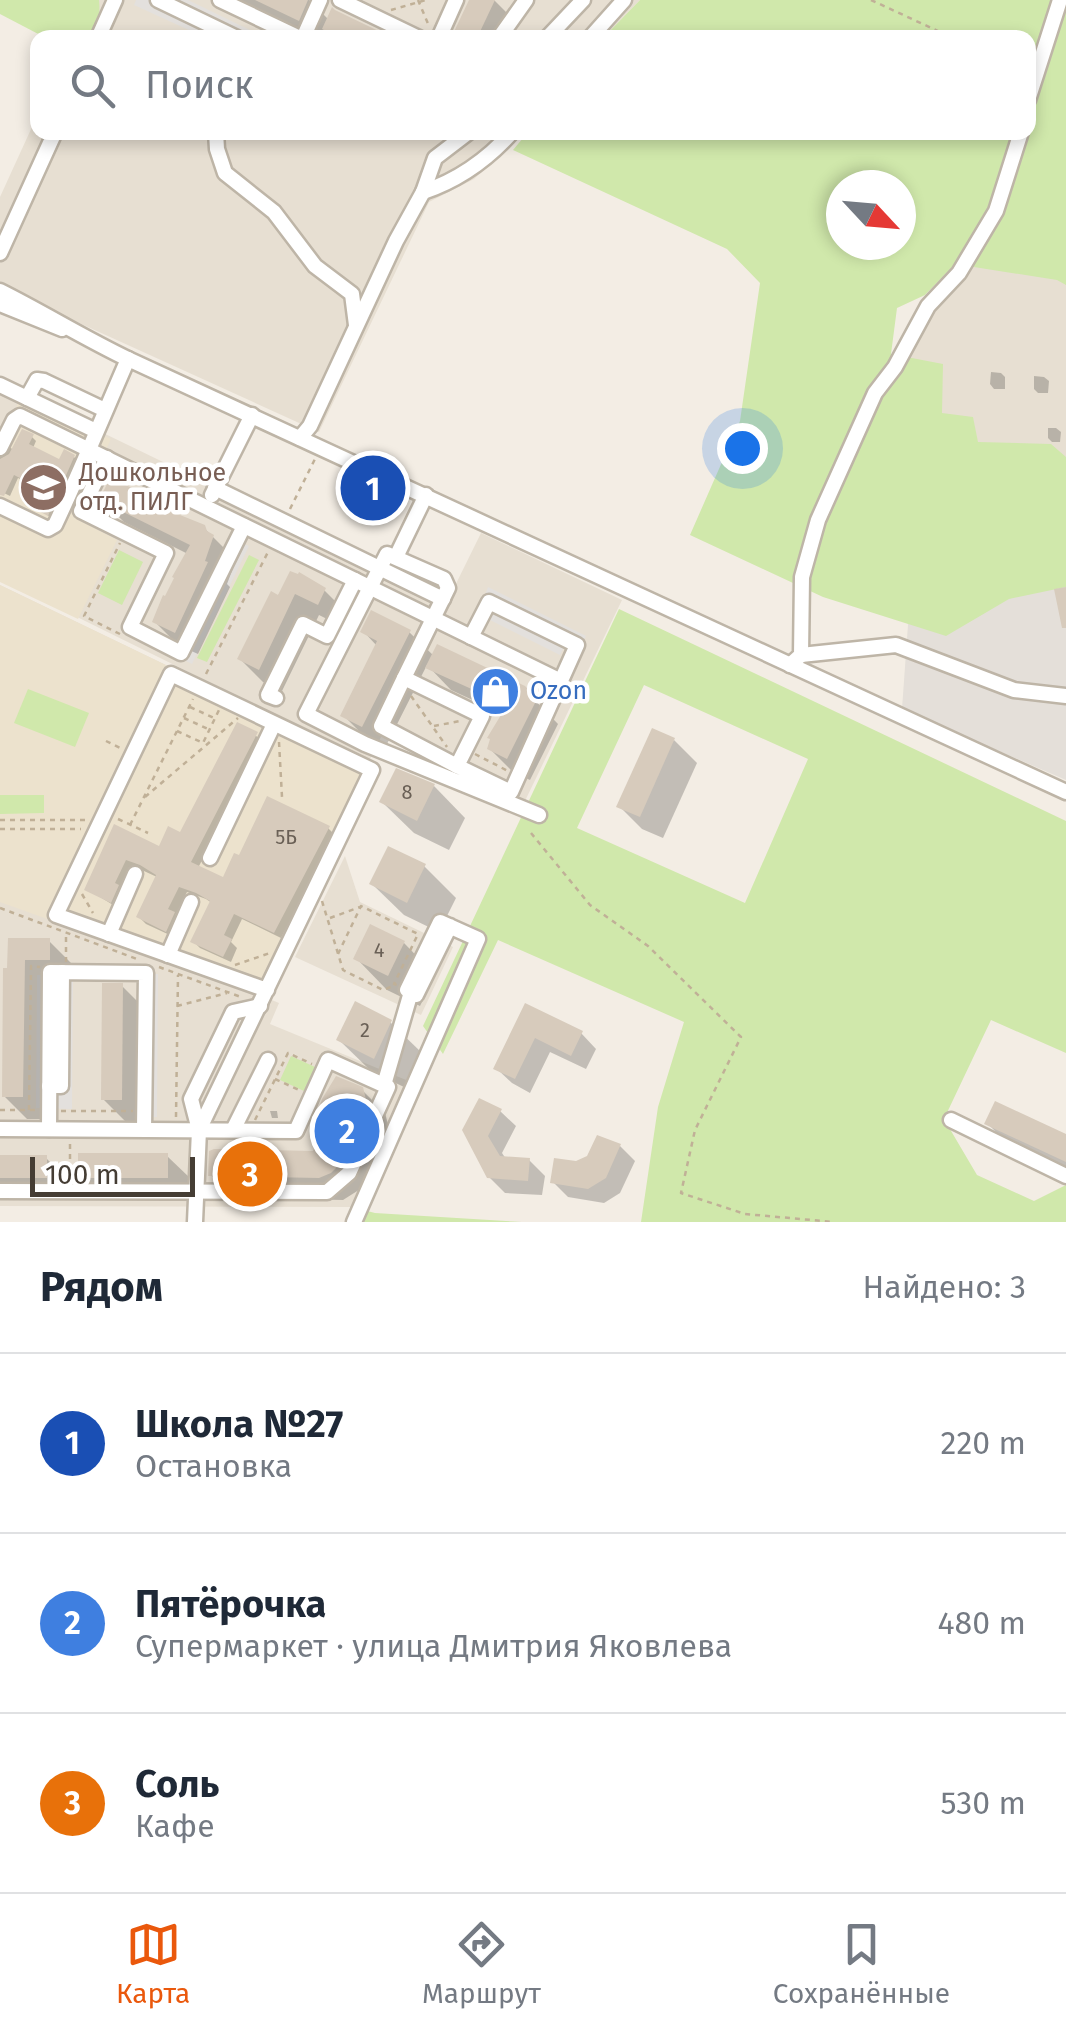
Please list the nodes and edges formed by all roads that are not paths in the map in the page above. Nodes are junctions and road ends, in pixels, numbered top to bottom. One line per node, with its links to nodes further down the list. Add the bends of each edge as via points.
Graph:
1 (115, 0): 11 (street)
2 (157, 0): 12 (street); 13 (street)
3 (220, 0): 14 (street)
4 (320, 0): 15 (street)
5 (340, 0): 16 (street)
6 (456, 0): 17 (street)
7 (526, 0): 18 (street)
8 (583, 0): 19 (street)
9 (624, 0): 20 (street)
10 (1060, 0): 21 (street)
11 (102, 30)
12 (197, 30)
13 (220, 30)
14 (284, 30)
15 (305, 30)
16 (402, 30)
17 (441, 30)
18 (505, 30)
19 (555, 30)
20 (597, 30)
21 (1036, 75)
22 (51, 140): 28 (street)
23 (216, 140): 31 (street, via 225,173 274,212 315,266 352,294)
24 (458, 140): 27 (street, via 434,158)
25 (504, 140): 27 (street, via 472,170)
26 (1018, 140): 55 (street, via 996,212 874,393 818,520 802,577)
27 (424, 192): 31 (street)
28 (0, 253)
29 (0, 291): 32 (street)
30 (0, 304): 32 (street)
31 (356, 326): 39 (street)
32 (68, 330): 33 (street)
33 (128, 358): 36 (street); 37 (street)
34 (0, 385): 35 (street)
35 (27, 398): 36 (street, via 37,380 44,381); 38 (street)
36 (106, 410): 38 (street)
37 (252, 415): 39 (street); 43 (street)
38 (96, 431): 41 (street)
39 (300, 438): 44 (street)
40 (0, 448): 41 (street, via 20,416)
41 (91, 450): 42 (street); 45 (street, via 50,528)
42 (107, 458): 46 (street); 47 (street, via 81,511 166,553 130,628 136,631 181,653)
43 (216, 488): 46 (street); 49 (street)
44 (426, 495): 48 (street); 55 (street)
45 (0, 506)
46 (206, 507): 47 (street)
47 (244, 526): 50 (street)
48 (396, 558): 49 (street, via 386,554); 52 (street, via 444,579)
49 (380, 567): 51 (street); 52 (street)
50 (354, 580): 51 (street); 59 (street, via 327,636 303,624 268,694)
51 (370, 588): 53 (street); 63 (street, via 308,718)
52 (443, 598): 53 (street)
53 (434, 618): 54 (street); 56 (street)
54 (472, 636): 57 (street); 57 (street, via 488,602 577,645)
55 (795, 660): 58 (street, via 896,645 1014,690); 62 (street)
56 (403, 681): 61 (street, via 482,717); 61 (street, via 381,726)
57 (561, 681): 61 (street, via 511,792)
58 (1066, 696)
59 (276, 698)
60 (276, 724): 64 (street); 67 (street, via 171,674 56,915); 69 (street, via 372,770)
61 (460, 759)
62 (1066, 792)
63 (539, 815)
64 (210, 858)
65 (135, 874): 67 (street)
66 (191, 902): 68 (street)
67 (109, 934): 68 (street)
68 (163, 961): 69 (street)
69 (263, 1000): 76 (street, via 233,1012 191,1099)
70 (268, 1060): 77 (street)
71 (384, 1086): 77 (street, via 328,1060 296,1131); 79 (street, via 349,1173 327,1192); 82 (street, via 404,989 440,922 478,939)
72 (951, 1120): 78 (street)
73 (0, 1129): 74 (street)
74 (49, 1129): 75 (street); 75 (street, via 50,972 59,970 146,972)
75 (144, 1129): 76 (street)
76 (199, 1130): 77 (street); 79 (street)
77 (233, 1130)
78 (1066, 1176)
79 (196, 1190): 80 (street); 81 (street)
80 (0, 1191)
81 (195, 1222)
82 (354, 1222)

